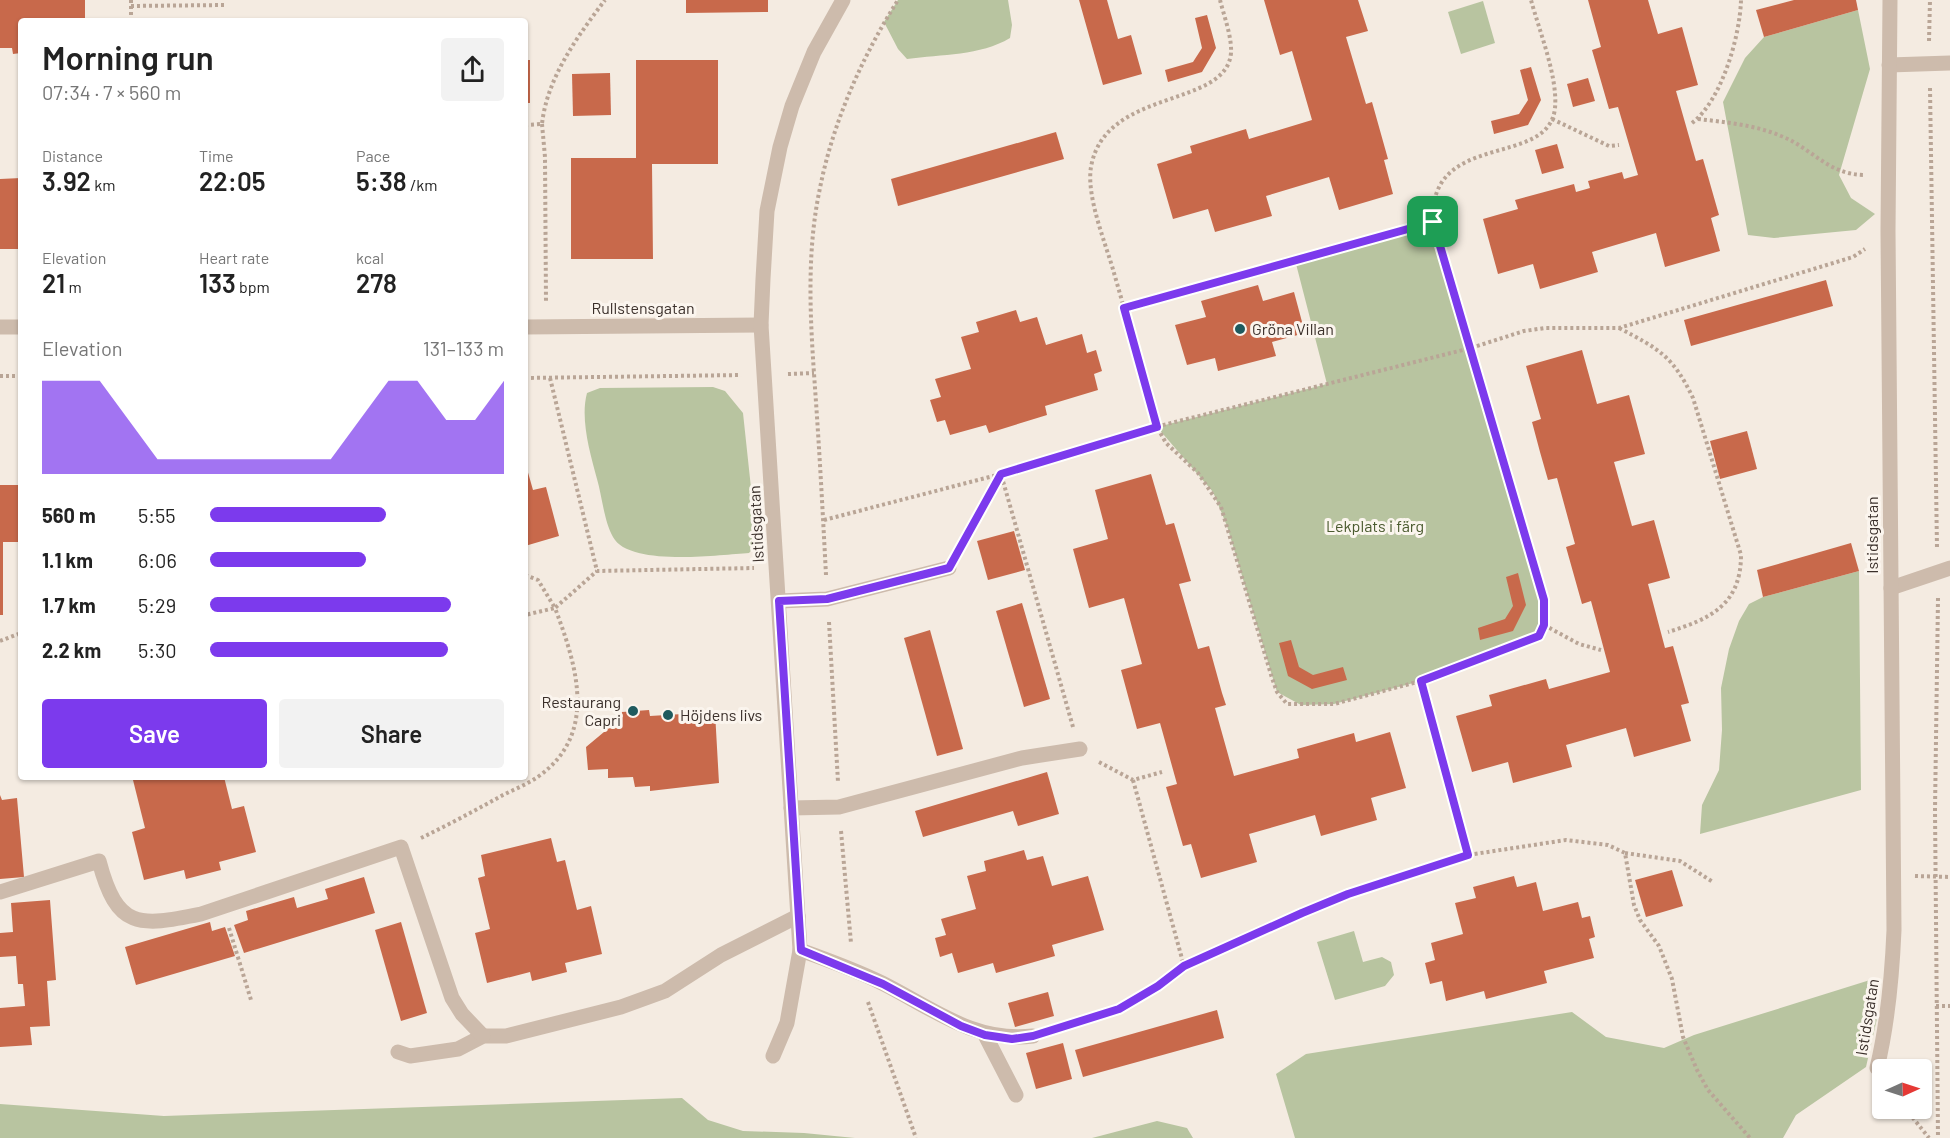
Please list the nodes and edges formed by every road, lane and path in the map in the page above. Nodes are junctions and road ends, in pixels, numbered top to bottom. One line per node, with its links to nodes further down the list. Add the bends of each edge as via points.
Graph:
1 (131, 0): 10 (path)
2 (605, 0): 17 (path, via 561,64 544,106)
3 (843, 0): 24 (street, Istidsgatan, via 814,52 780,147 767,211)
4 (898, 0): 31 (path, via 860,69 819,189 810,284)
5 (1220, 0): 23 (path, via 1231,52 1224,73 1204,86 1130,114 1112,130 1094,158 1092,194)
6 (1531, 0): 15 (path, via 1552,82)
7 (1741, 0): 14 (path, via 1734,47 1713,97)
8 (1890, 0): 13 (street, Istidsgatan)
9 (224, 5): 10 (path)
10 (131, 6): 11 (path)
11 (131, 18)
12 (1950, 63): 13 (street)
13 (1889, 65): 20 (street, Istidsgatan)
14 (1698, 118): 16 (path); 20 (path, via 1782,136 1823,164 1855,175)
15 (1552, 119): 19 (path, via 1609,146); 21 (path, via 1535,136 1458,165 1437,192 1432,206)
16 (1692, 123)
17 (542, 124): 18 (path); 28 (path)
18 (528, 125)
19 (1619, 145)
20 (1890, 175): 22 (street, Istidsgatan)
21 (1433, 222): 23 (path); 30 (path)
22 (1888, 231): 29 (path, via 1853,257); 45 (street, Istidsgatan)
23 (1124, 308): 37 (path)
24 (761, 325): 28 (street, Rullstensgatan); 32 (street, Istidsgatan)
25 (0, 327): 26 (street)
26 (18, 327)
27 (528, 327): 28 (street, Rullstensgatan)
28 (546, 327)
29 (1619, 328): 30 (path, via 1545,328); 51 (path, via 1658,350 1682,375 1693,398 1741,555 1738,579 1717,612)
30 (1471, 348): 37 (path); 50 (path, via 1544,600)
31 (814, 373): 32 (path); 39 (path)
32 (765, 375): 36 (path); 40 (street, Istidsgatan)
33 (0, 376): 34 (path)
34 (18, 376)
35 (528, 378): 36 (path)
36 (550, 378): 43 (path)
37 (1157, 427): 38 (path); 55 (path, via 1166,443 1198,473 1221,507 1272,678 1287,704 1334,704)
38 (1001, 474): 39 (path); 41 (path); 56 (path)
39 (824, 520): 46 (path)
40 (777, 568): 43 (path); 47 (street, Istidsgatan)
41 (949, 568): 46 (street)
42 (1950, 568): 45 (street)
43 (597, 571): 48 (path)
44 (528, 576): 48 (path, via 538,580)
45 (1891, 588): 64 (street, Istidsgatan)
46 (827, 599): 47 (street); 59 (path)
47 (779, 601): 60 (street, Istidsgatan)
48 (555, 608): 49 (path); 61 (path, via 573,656 578,694 574,727 562,753 540,776)
49 (528, 614)
50 (1544, 625): 54 (path, via 1579,644); 55 (path, via 1539,636 1526,643)
51 (1668, 632)
52 (18, 634): 53 (path)
53 (0, 641)
54 (1601, 650)
55 (1421, 681): 63 (path)
56 (1080, 749): 58 (path); 59 (street, via 1022,758)
57 (1162, 772): 58 (path)
58 (1133, 780): 71 (path)
59 (839, 807): 60 (street); 72 (path, via 851,945)
60 (791, 808): 69 (street, Istidsgatan)
61 (401, 848): 68 (street); 77 (street, via 452,998)
62 (1625, 853): 63 (path, via 1608,845 1566,840); 66 (path, via 1680,861); 85 (path, via 1634,904 1640,920 1659,946 1672,979 1683,1037 1696,1070 1708,1090)
63 (1468, 855): 71 (path, via 1348,894)
64 (1893, 875): 65 (path); 81 (street, Istidsgatan, via 1892,985)
65 (1950, 877)
66 (1713, 882)
67 (0, 892): 68 (street, via 99,861 111,899 129,918 146,922 172,920)
68 (223, 907): 73 (path)
69 (798, 916): 70 (street, Istidsgatan); 77 (street, via 646,998 528,1031)
70 (801, 950): 72 (street); 80 (street, Istidsgatan, via 787,1023)
71 (1184, 966): 78 (path, via 1119,1009)
72 (857, 972): 76 (street); 84 (path)
73 (251, 1000)
74 (1936, 1006): 75 (path)
75 (1950, 1006)
76 (985, 1035): 78 (street, via 1012,1039); 82 (street)
77 (483, 1036): 79 (street, via 458,1049 410,1056)
78 (1033, 1036)
79 (398, 1052)
80 (773, 1056)
81 (1879, 1059)
82 (1016, 1095)
83 (1914, 1119): 86 (path)
84 (916, 1138)
85 (1750, 1138)
86 (1929, 1138)

